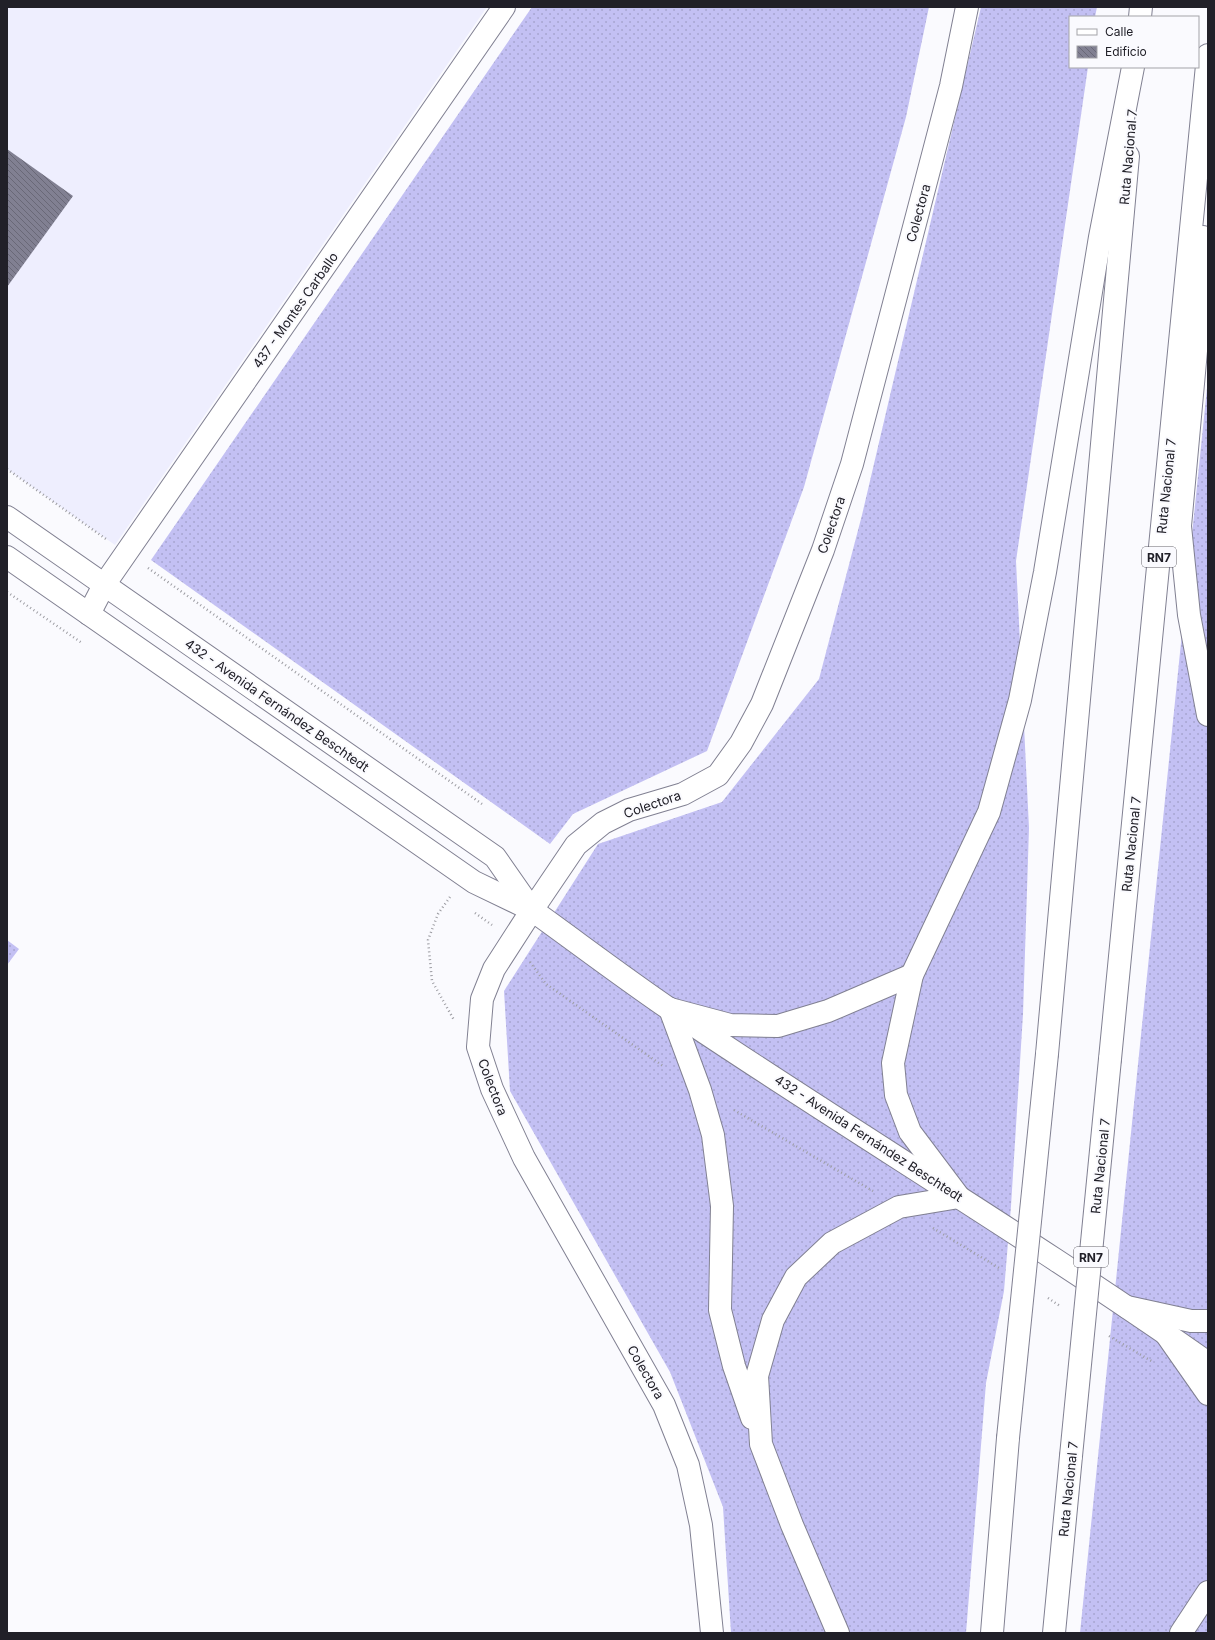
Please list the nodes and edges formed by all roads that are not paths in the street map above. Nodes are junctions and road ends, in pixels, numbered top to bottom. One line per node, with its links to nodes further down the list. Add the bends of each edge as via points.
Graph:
1 (504, 7): 9 (main road, 437 - Montes Carballo)
2 (967, 7): 12 (main road, Colectora, via 951,86 852,464 823,550 762,704 741,743 718,775 683,794 629,810 603,823 576,845)
3 (1208, 55): 6 (main road, Ruta Nacional 7 / RN7)
4 (1133, 68): 13 (main road, via 1100,237 1045,572 1020,700 989,812)
5 (1136, 68): 26 (main road, Ruta Nacional 7, bridge)
6 (1204, 104): 11 (main road, via 1203,274 1180,526 1189,615); 27 (main road, Ruta Nacional 7 / RN7, bridge)
7 (7, 517): 9 (main road, 432 - Avenida Fernández Beschtedt)
8 (7, 557): 10 (main road, 432 - Avenida Fernández Beschtedt)
9 (104, 585): 10 (main road, 437 - Montes Carballo); 12 (main road, 432 - Avenida Fernández Beschtedt, via 495,857)
10 (89, 614): 12 (main road, 432 - Avenida Fernández Beschtedt, via 474,882)
11 (1208, 715)
12 (532, 910): 14 (main road, 432 - Avenida Fernández Beschtedt); 24 (main road, Colectora, via 494,969 482,999 478,1047 492,1089 524,1158 667,1413 688,1464 701,1525)
13 (912, 975): 14 (main road, via 828,1010 778,1026 730,1025); 15 (main road, via 893,1063 896,1095 910,1132)
14 (670, 1010): 15 (main road, 432 - Avenida Fernández Beschtedt); 21 (main road, via 700,1090 713,1135 722,1206 720,1310 734,1366)
15 (959, 1197): 16 (main road, 432 - Avenida Fernández Beschtedt); 21 (main road, via 899,1207 832,1243 796,1277 773,1320 757,1376)
16 (1127, 1307): 17 (main road, via 1192,1321); 18 (main road, 432 - Avenida Fernández Beschtedt)
17 (1208, 1321)
18 (1166, 1334): 19 (main road, 432 - Avenida Fernández Beschtedt); 20 (main road)
19 (1208, 1363)
20 (1208, 1394)
21 (761, 1444): 25 (main road)
22 (1208, 1592): 28 (main road)
23 (1208, 1605): 28 (main road, via 1194,1616)
24 (712, 1633)
25 (838, 1633)
26 (992, 1633)
27 (1054, 1633)
28 (1181, 1633)

